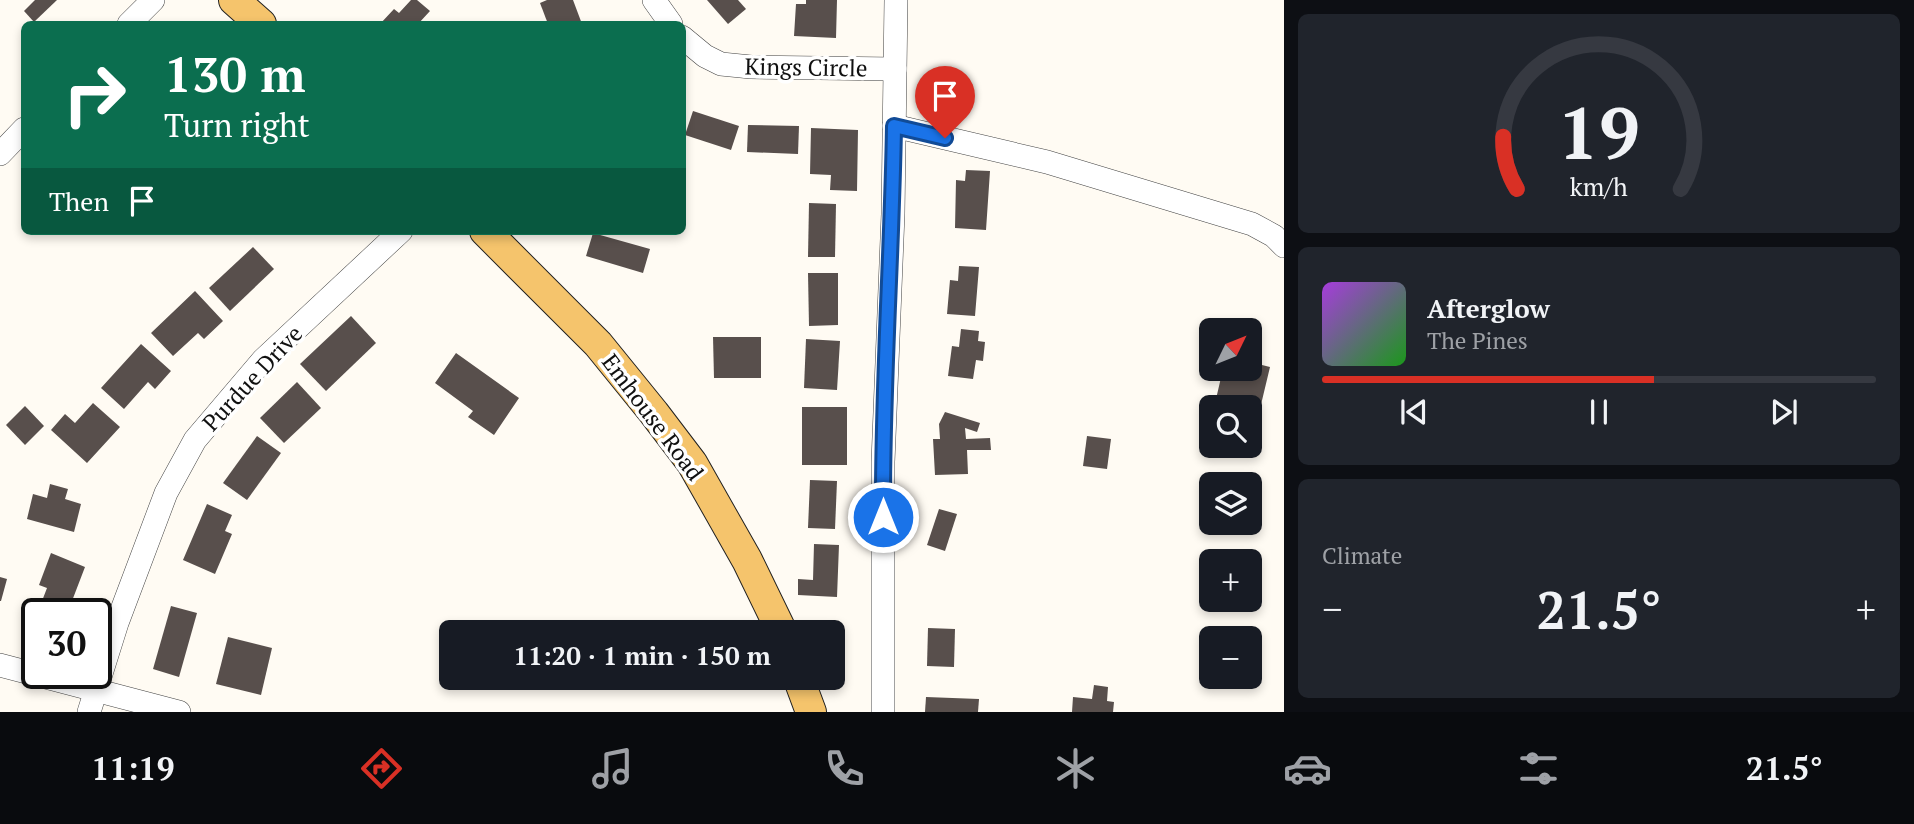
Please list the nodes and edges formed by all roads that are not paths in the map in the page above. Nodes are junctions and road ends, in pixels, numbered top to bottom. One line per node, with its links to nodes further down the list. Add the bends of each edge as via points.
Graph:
1 (153, 0): 5 (street)
2 (234, 0): 6 (main road)
3 (654, 0): 7 (street)
4 (897, 0): 9 (street)
5 (131, 21)
6 (258, 21)
7 (669, 21)
8 (686, 40): 9 (street, Kings Circle, via 721,64)
9 (895, 69): 10 (street)
10 (894, 126): 15 (street, via 1047,162 1252,224); 22 (street, via 883,462)
11 (21, 132): 12 (street)
12 (0, 154)
13 (397, 235): 19 (street, Purdue Drive, via 263,360 195,440 166,493)
14 (489, 235): 16 (main road, Emhouse Road, via 597,344 692,463)
15 (1284, 246)
16 (776, 620)
17 (0, 665): 19 (street)
18 (803, 690): 21 (main road)
19 (92, 701): 20 (street)
20 (179, 712)
21 (811, 712)
22 (883, 712)

